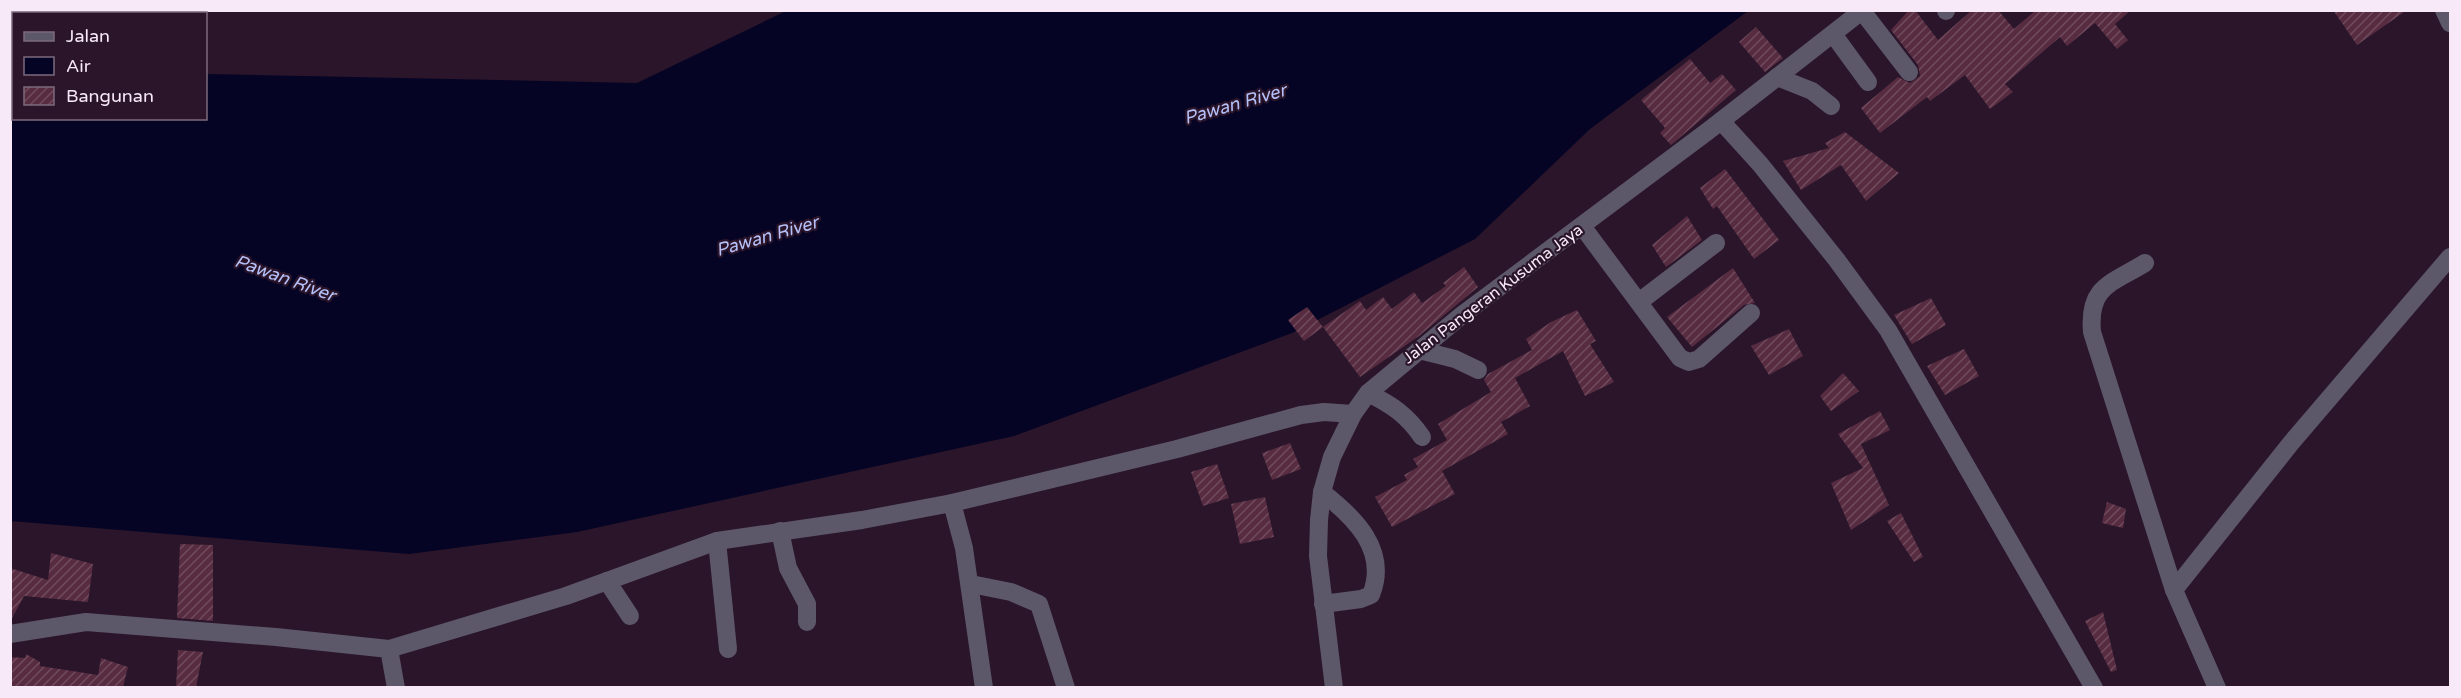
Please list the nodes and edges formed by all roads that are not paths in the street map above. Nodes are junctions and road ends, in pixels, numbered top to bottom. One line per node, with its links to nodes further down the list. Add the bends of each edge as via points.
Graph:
1 (2444, 10): 3 (street)
2 (1863, 11): 4 (street, Jalan Pangeran Kusuma Jaya); 5 (street)
3 (2451, 23)
4 (1833, 34): 6 (street, Jalan Pangeran Kusuma Jaya); 7 (street)
5 (1909, 72)
6 (1777, 77): 8 (street, via 1812,91); 9 (street, Jalan Pangeran Kusuma Jaya)
7 (1868, 81)
8 (1831, 106)
9 (1721, 121): 10 (street, Jalan Pangeran Kusuma Jaya); 38 (street, via 1836,259 1888,330)
10 (1582, 226): 14 (street); 16 (street, Jalan Pangeran Kusuma Jaya)
11 (1716, 243): 14 (street)
12 (2451, 257): 27 (street, via 2291,443)
13 (2145, 263): 27 (street, via 2101,290 2090,312 2092,332)
14 (1639, 302): 15 (street, via 1673,351 1689,362 1700,359)
15 (1750, 313)
16 (1419, 350): 17 (street, via 1455,359); 18 (street, Jalan Pangeran Kusuma Jaya)
17 (1478, 370)
18 (1368, 393): 19 (street, Jalan Pangeran Kusuma Jaya); 20 (street, via 1396,407)
19 (1353, 414): 21 (street, Jalan Pangeran Kusuma Jaya, via 1332,457); 22 (street, via 1301,415)
20 (1422, 437)
21 (1322, 492): 28 (street, Jalan Pangeran Kusuma Jaya, via 1318,556); 28 (street, via 1352,516 1364,534 1376,563 1377,579 1371,595)
22 (952, 503): 23 (street); 26 (street)
23 (780, 531): 24 (street); 30 (street, via 788,568 807,604)
24 (717, 541): 25 (street); 33 (street)
25 (607, 581): 29 (street); 32 (street)
26 (971, 584): 35 (street); 36 (street, via 1011,592 1039,604)
27 (2174, 590): 39 (street)
28 (1323, 604): 37 (street, Jalan Pangeran Kusuma Jaya)
29 (630, 616)
30 (807, 622)
31 (10, 634): 32 (street, via 86,622)
32 (389, 649): 34 (street)
33 (728, 649)
34 (396, 687)
35 (984, 687)
36 (1066, 687)
37 (1334, 687)
38 (2094, 687)
39 (2217, 687)

